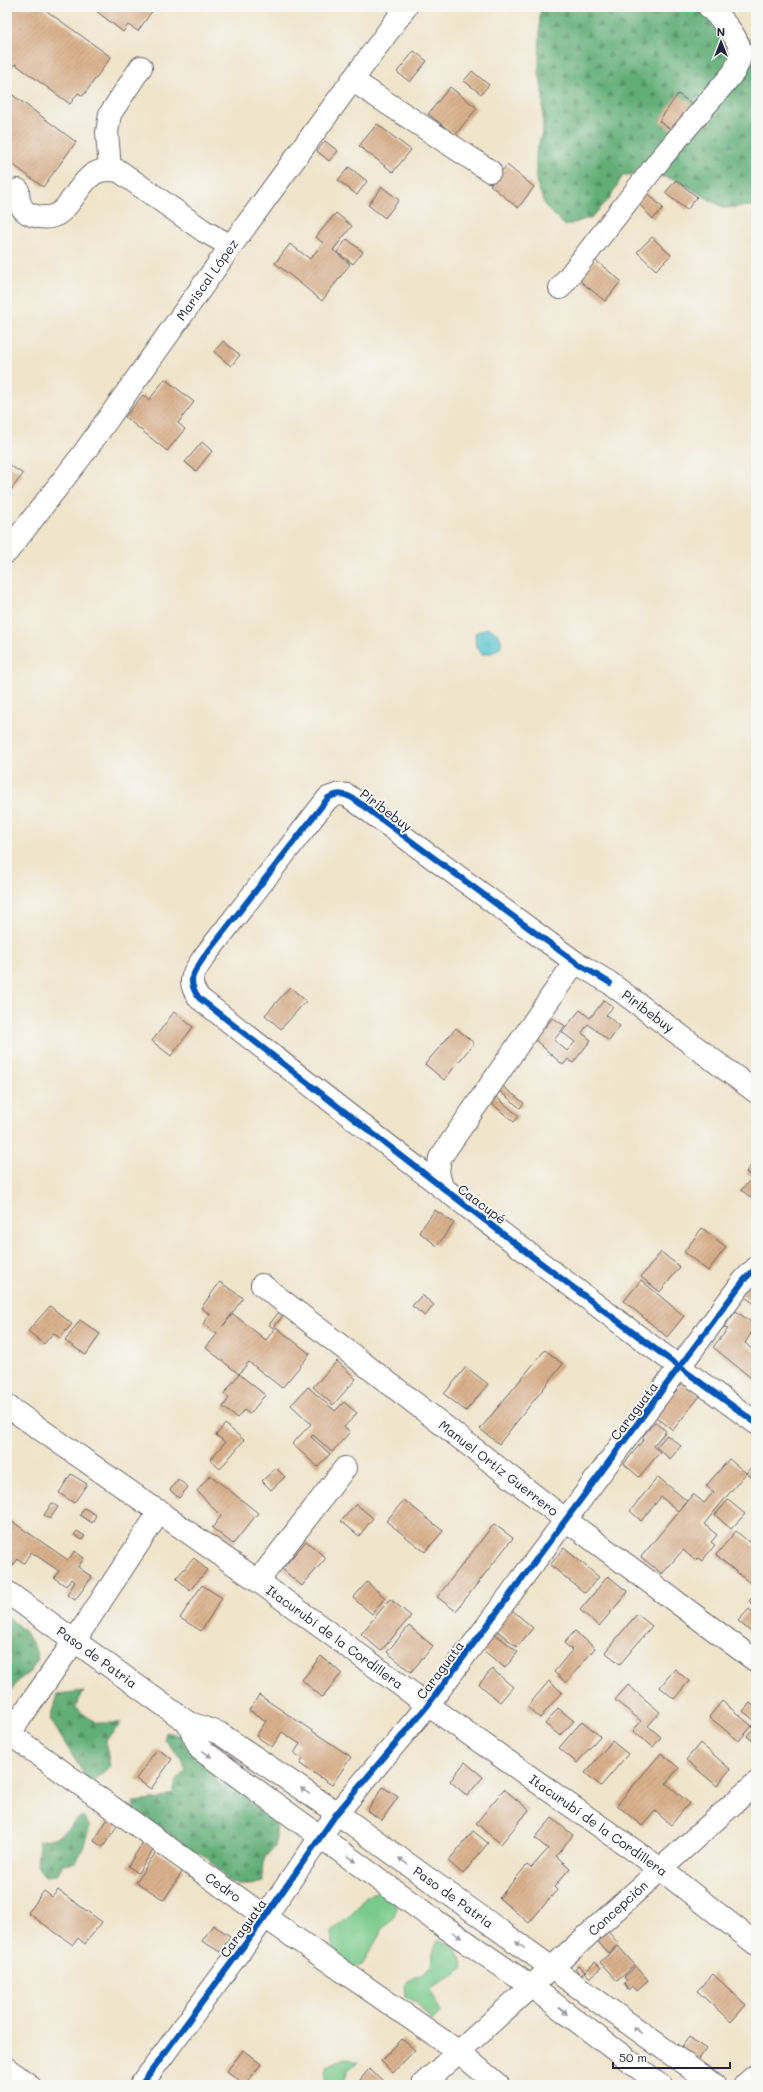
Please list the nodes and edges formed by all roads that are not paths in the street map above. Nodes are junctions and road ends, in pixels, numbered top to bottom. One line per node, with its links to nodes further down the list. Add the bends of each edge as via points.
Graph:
1 (406, 7): 4 (street, Mariscal López)
2 (709, 7): 9 (street, via 732,32 738,44 741,56 734,72 662,156)
3 (141, 67): 5 (street, via 110,114 107,132)
4 (352, 80): 6 (street); 8 (street, Mariscal López)
5 (110, 170): 7 (street, via 92,176 71,202 50,218 41,218 25,211 18,199); 8 (street, via 119,171 204,231)
6 (490, 171)
7 (18, 190)
8 (231, 246): 10 (street, Mariscal López, via 83,454)
9 (560, 288)
10 (7, 552)
11 (575, 962): 12 (street, Piribebuy, via 354,799 339,794 328,798 204,957 191,980 192,988); 13 (street, Piribebuy, via 610,983); 14 (street, via 440,1158 438,1172)
12 (199, 998): 14 (street, Caacupé)
13 (756, 1092)
14 (442, 1188): 17 (street, Caacupé)
15 (756, 1268): 17 (street, Caraguata, via 744,1280)
16 (262, 1285): 22 (street, Manuel Ortíz Guerrero)
17 (680, 1368): 19 (street, Caacupé); 22 (street, Caraguata)
18 (7, 1406): 21 (street, Itacurubí de la Cordillera)
19 (756, 1423)
20 (345, 1468): 23 (street)
21 (160, 1511): 23 (street, Itacurubí de la Cordillera); 25 (street)
22 (566, 1520): 26 (street, Manuel Ortíz Guerrero); 27 (street, Caraguata)
23 (258, 1580): 27 (street, Itacurubí de la Cordillera)
24 (7, 1592): 25 (street, Paso de Patria)
25 (75, 1640): 28 (street, Paso de Patria); 29 (street)
26 (756, 1661)
27 (428, 1705): 31 (street, Caraguata); 33 (street, Itacurubí de la Cordillera)
28 (187, 1722): 31 (street, Paso de Patria, one-way to 28, via 219,1733); 32 (street, Paso de Patria, one-way to 32, via 200,1749)
29 (8, 1734): 34 (street, Cedro)
30 (756, 1783): 33 (street, Concepción)
31 (337, 1813): 32 (street, Caraguata); 36 (street, Paso de Patria, one-way to 31)
32 (321, 1836): 34 (street, Caraguata); 37 (street, Paso de Patria, one-way to 37)
33 (662, 1870): 35 (street, Itacurubí de la Cordillera); 36 (street, Concepción, via 606,1917)
34 (265, 1917): 38 (street, Cedro); 42 (street, Caraguata)
35 (756, 1944)
36 (552, 1968): 37 (street, Concepción); 46 (street, Paso de Patria, one-way to 36)
37 (532, 1987): 38 (street, Concepción); 45 (street, Paso de Patria, one-way to 45)
38 (459, 2052): 43 (street, Concepción); 44 (street, Cedro)
39 (7, 2069): 41 (street)
40 (756, 2075): 47 (street)
41 (29, 2085)
42 (141, 2085)
43 (422, 2085)
44 (498, 2085)
45 (661, 2085)
46 (714, 2085)
47 (746, 2085)

